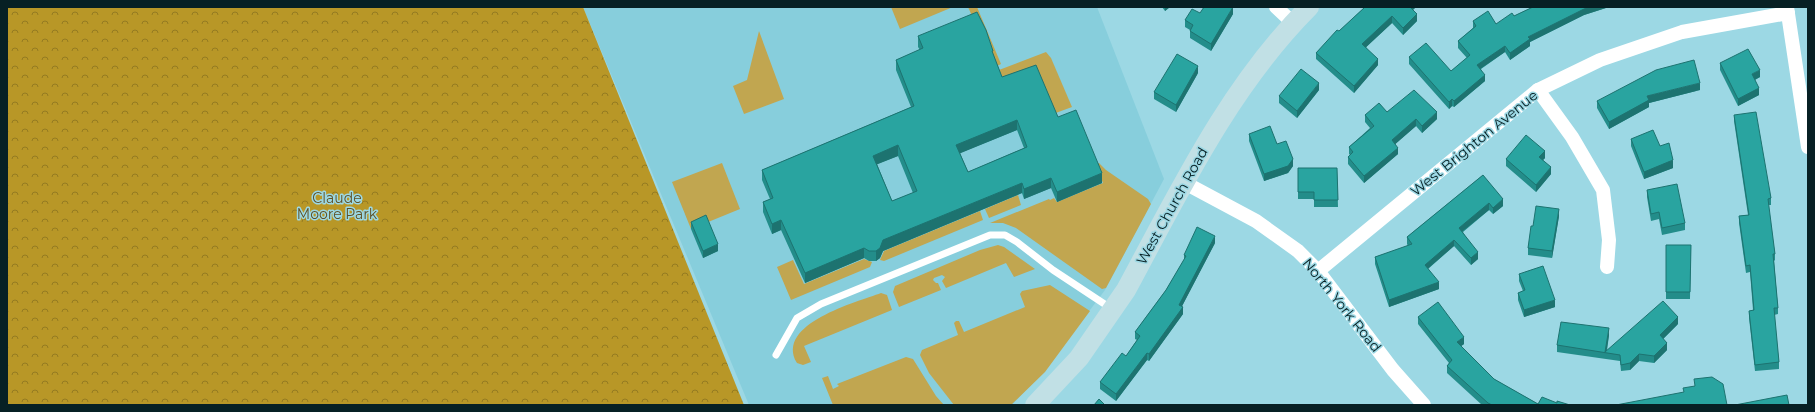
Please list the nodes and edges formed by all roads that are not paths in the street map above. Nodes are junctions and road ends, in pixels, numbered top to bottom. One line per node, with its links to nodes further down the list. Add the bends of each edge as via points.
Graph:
1 (1276, 7): 4 (street)
2 (1309, 7): 4 (main road, West Church Road)
3 (1787, 10): 5 (street, West Brighton Avenue, via 1682,32 1600,60); 6 (street)
4 (1293, 23): 7 (main road, West Church Road, via 1249,78 1215,129)
5 (1538, 90): 8 (street, via 1572,137 1603,190 1609,240); 9 (street, West Brighton Avenue)
6 (1808, 147)
7 (1185, 182): 9 (street, North York Road, via 1256,221 1298,252); 10 (main road, West Church Road)
8 (1607, 267)
9 (1318, 272): 13 (street, North York Road, via 1393,370)
10 (1113, 309): 11 (lane, via 1053,270 1017,242 1004,235 990,235 820,304 797,318); 12 (main road, West Church Road, via 1079,358)
11 (776, 355)
12 (1035, 405)
13 (1424, 405)

